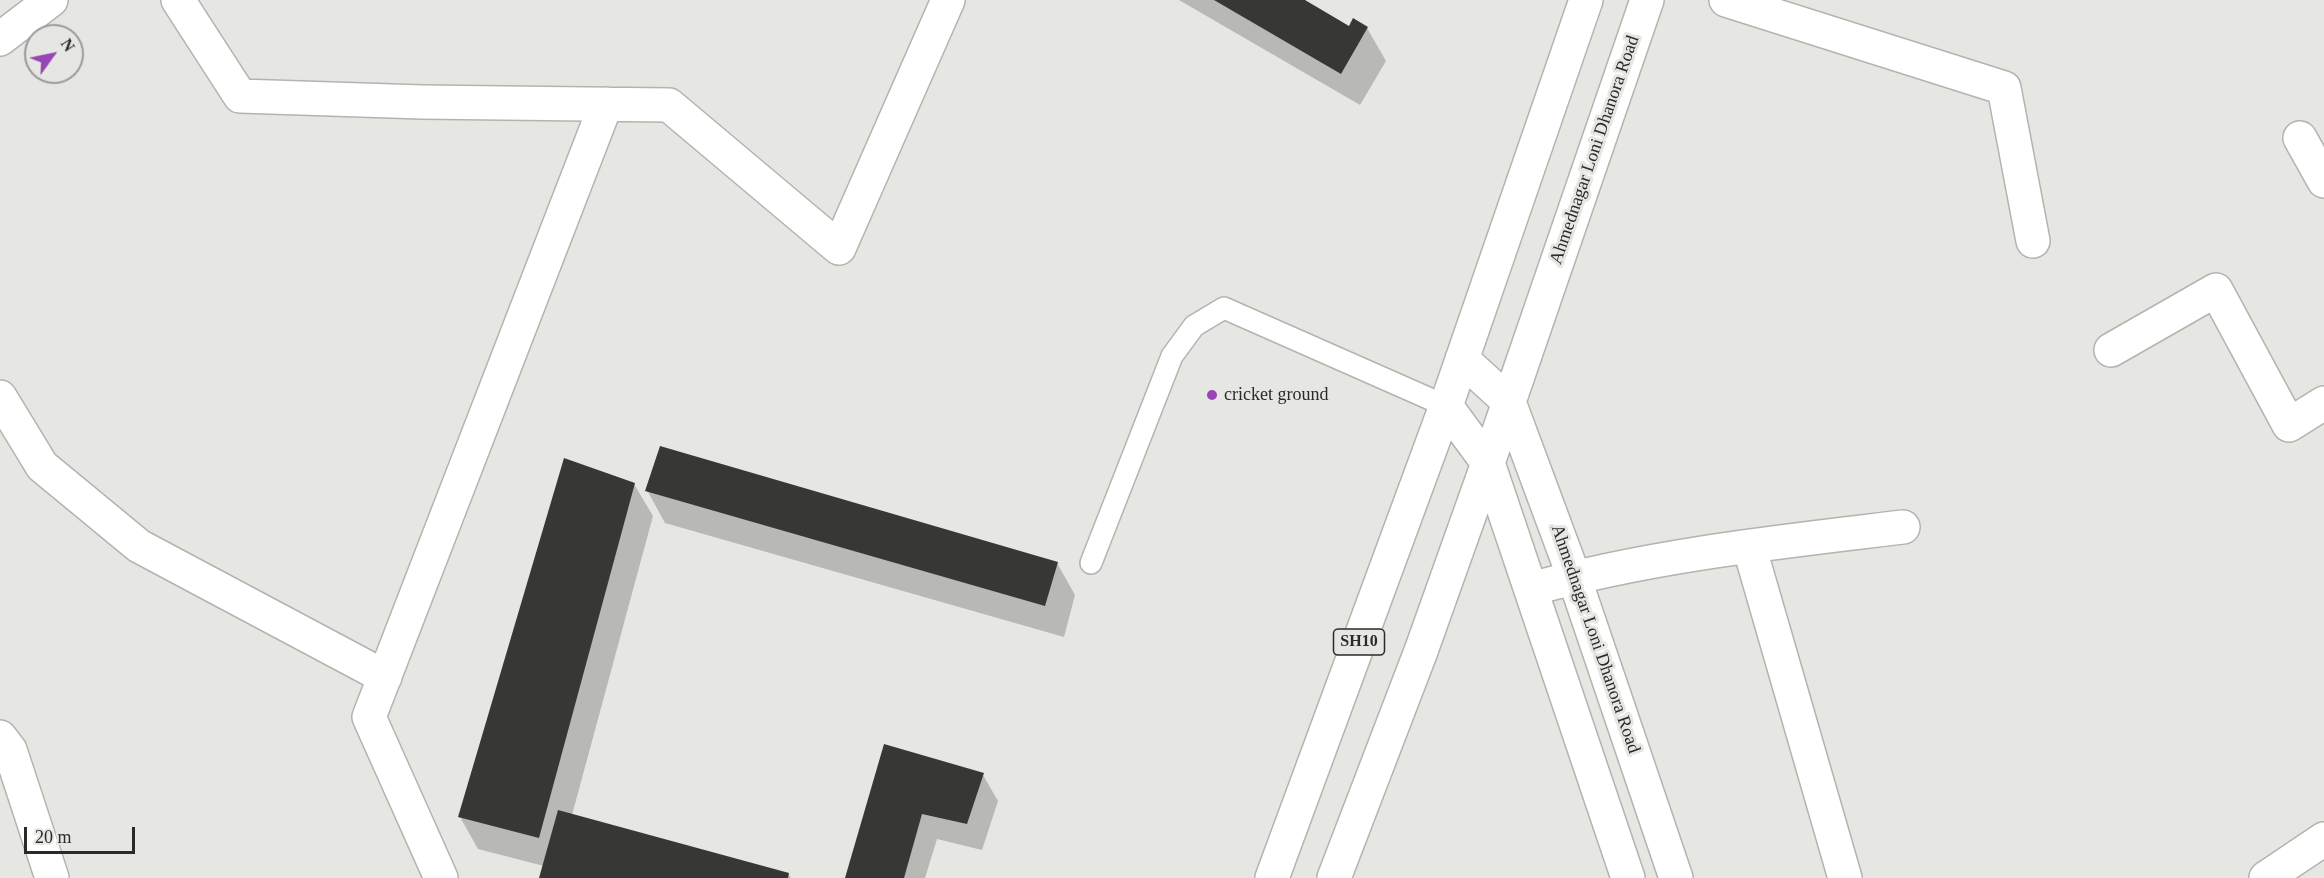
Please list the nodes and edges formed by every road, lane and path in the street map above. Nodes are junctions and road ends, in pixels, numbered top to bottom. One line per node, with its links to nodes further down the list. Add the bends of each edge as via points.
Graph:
1 (51, 0): 7 (street)
2 (178, 0): 8 (street, via 240,96)
3 (948, 0): 8 (street, via 839,248 669,105)
4 (1586, 0): 13 (street, SH10)
5 (1647, 0): 15 (street, Ahmednagar Loni Dhanora Road)
6 (1726, 0): 11 (street, via 2004,88)
7 (0, 39)
8 (606, 104): 24 (street)
9 (2300, 138): 10 (street)
10 (2324, 181)
11 (2033, 241)
12 (2111, 350): 16 (street, via 2216,290 2289,425)
13 (1462, 360): 15 (street, Ahmednagar Loni Dhanora Road); 17 (street, SH10)
14 (0, 397): 24 (street, via 42,466 139,546)
15 (1509, 402): 18 (street, Ahmednagar Loni Dhanora Road); 22 (street, Ahmednagar Loni Dhanora Road)
16 (2324, 403)
17 (1446, 406): 18 (street); 21 (lane, via 1224,308 1194,326 1172,356); 29 (street, SH10)
18 (1488, 463): 23 (street); 30 (street, Ahmednagar Loni Dhanora Road)
19 (1903, 527): 20 (street)
20 (1749, 546): 22 (street); 33 (street)
21 (1091, 563)
22 (1574, 577): 23 (street); 32 (street, Ahmednagar Loni Dhanora Road)
23 (1532, 589): 31 (street)
24 (385, 677): 28 (street, via 369,717)
25 (0, 737): 27 (street, via 10,750)
26 (2324, 839): 34 (street)
27 (52, 878)
28 (441, 878)
29 (1272, 878)
30 (1334, 878)
31 (1628, 878)
32 (1676, 878)
33 (1845, 878)
34 (2266, 878)

